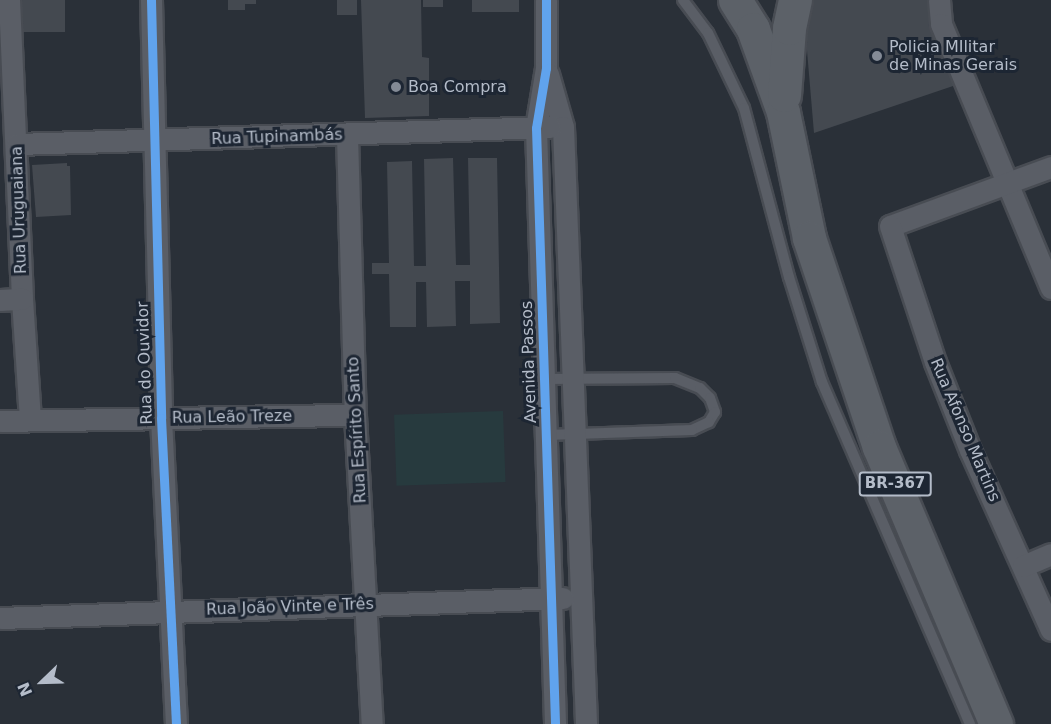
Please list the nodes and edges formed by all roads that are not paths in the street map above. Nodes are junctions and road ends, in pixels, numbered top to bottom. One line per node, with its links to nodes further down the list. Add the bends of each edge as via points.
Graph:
1 (9, 0): 14 (street, Rua Uruguaiana)
2 (151, 0): 13 (street, Rua do Ouvidor)
3 (546, 0): 8 (street, Avenida Passos)
4 (683, 0): 40 (lane, via 708,33 744,108 822,382)
5 (735, 0): 9 (main road, BR-367, via 753,29)
6 (795, 0): 9 (main road, BR-367)
7 (939, 0): 16 (street, via 941,24)
8 (546, 68): 10 (street, Avenida Passos); 11 (street, Avenida Passos)
9 (783, 112): 41 (main road, BR-367, via 809,238 879,447)
10 (563, 127): 11 (street, Rua Tupinambás); 20 (street, Avenida Passos)
11 (536, 128): 12 (street, Rua Tupinambás); 21 (street, Avenida Passos)
12 (347, 135): 13 (street, Rua Tupinambás); 22 (street, Rua Espírito Santo)
13 (153, 140): 14 (street, Rua Tupinambás); 23 (street, Rua do Ouvidor)
14 (17, 144): 18 (street, Rua Uruguaiana)
15 (1051, 167): 16 (street)
16 (1007, 183): 17 (street); 29 (street, Rua Afonso Martins, via 890,225 934,362)
17 (1051, 288)
18 (22, 299): 19 (street); 24 (street, Rua Uruguaiana)
19 (0, 300)
20 (574, 377): 21 (lane); 26 (street, Avenida Passos); 26 (lane, via 675,378 700,388 710,398 715,412 709,422 692,430)
21 (545, 379): 27 (street, Avenida Passos)
22 (355, 415): 23 (street, Rua Leão Treze); 32 (street, Rua Espírito Santo)
23 (161, 418): 24 (street, Rua Leão Treze); 33 (street, Rua do Ouvidor)
24 (30, 420): 25 (street, Rua Leão Treze)
25 (0, 421)
26 (574, 434): 27 (lane); 31 (street, Avenida Passos)
27 (546, 435): 30 (street, Avenida Passos)
28 (1051, 554): 29 (street)
29 (1023, 566): 35 (street, Rua Afonso Martins)
30 (551, 598): 31 (street, Rua João Vinte e Três); 32 (street, Rua João Vinte e Três); 38 (street, Avenida Passos)
31 (580, 598): 39 (street, Avenida Passos)
32 (366, 604): 33 (street, Rua João Vinte e Três); 37 (street, Rua Espírito Santo)
33 (170, 611): 34 (street, Rua João Vinte e Três); 36 (street, Rua do Ouvidor)
34 (0, 618)
35 (1051, 630)
36 (176, 724)
37 (372, 724)
38 (555, 724)
39 (586, 724)
40 (969, 724)
41 (996, 724)

